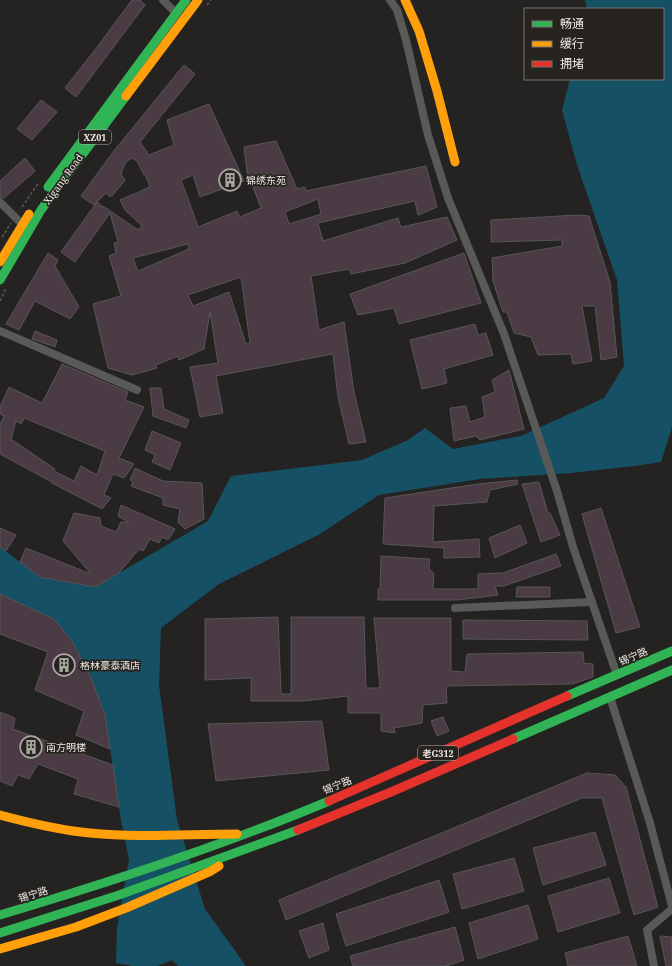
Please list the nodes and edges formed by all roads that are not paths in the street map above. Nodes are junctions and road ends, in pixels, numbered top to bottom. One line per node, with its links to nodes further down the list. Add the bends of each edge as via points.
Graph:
1 (163, 0): 6 (street)
2 (186, 0): 6 (main road, Xigang Road / XZ01)
3 (198, 0): 11 (main road, Xigang Road / XZ01, via 41,210)
4 (390, 0): 14 (street, via 397,10 406,40 428,135 448,198 504,334)
5 (405, 0): 7 (main road, via 419,31)
6 (176, 13): 9 (main road, Xigang Road / XZ01)
7 (455, 162)
8 (0, 202): 9 (street)
9 (22, 224): 10 (main road, Xigang Road / XZ01)
10 (0, 262)
11 (0, 280)
12 (0, 331): 13 (street)
13 (137, 390)
14 (592, 602): 15 (street); 18 (street)
15 (455, 608)
16 (672, 651): 18 (main road, 锡宁路 / 老G312)
17 (672, 670): 19 (main road, 老G312)
18 (617, 675): 21 (main road, 锡宁路 / 老G312, via 353,791)
19 (610, 696): 22 (main road, 老G312, via 391,792 247,849); 23 (street, via 650,823)
20 (0, 815): 21 (main road, via 69,830 107,834)
21 (245, 834): 25 (main road, 锡宁路 / 老G312, via 109,882)
22 (208, 868): 26 (main road); 27 (main road, via 126,908 76,927)
23 (672, 906)
24 (672, 910): 28 (street, via 647,930)
25 (0, 915)
26 (0, 933)
27 (0, 949)
28 (654, 966)

